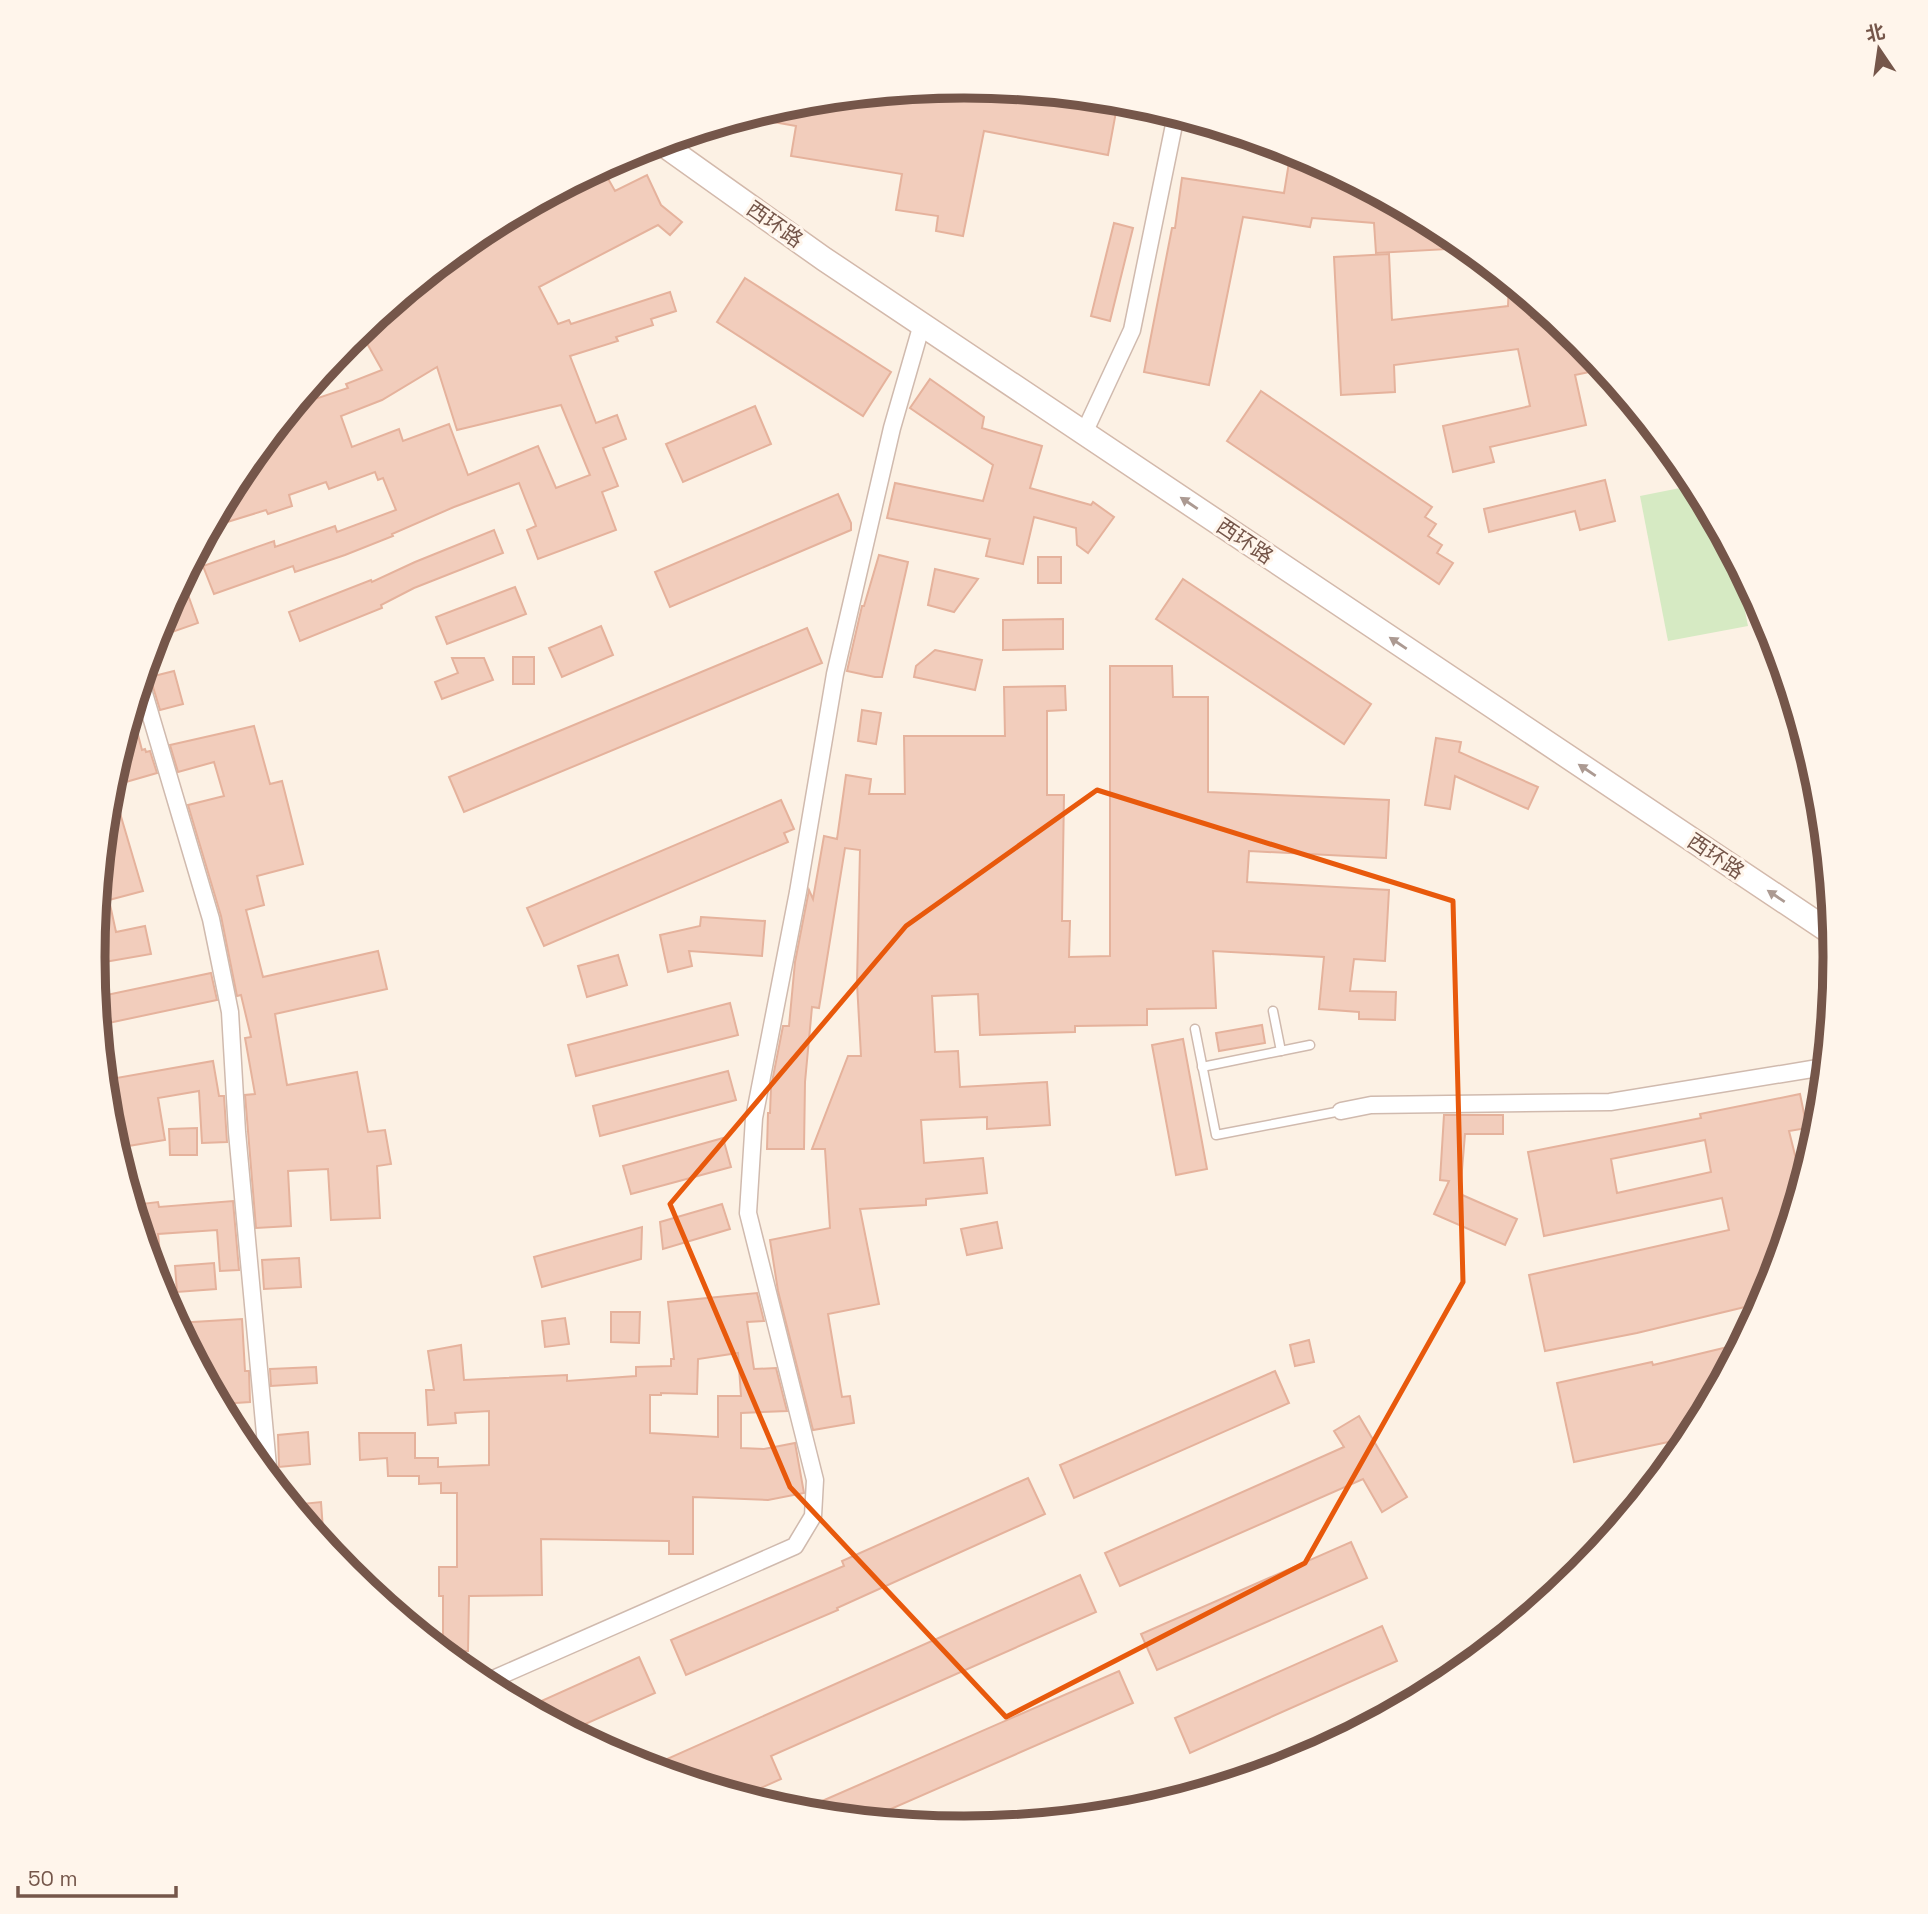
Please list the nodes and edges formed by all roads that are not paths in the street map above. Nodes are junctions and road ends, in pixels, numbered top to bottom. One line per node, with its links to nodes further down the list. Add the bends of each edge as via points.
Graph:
1 (1174, 124): 4 (street, via 1132,330)
2 (671, 150): 3 (street, 西环路)
3 (922, 324): 4 (street, 西环路); 15 (street, via 891,428 835,674 754,1118 748,1213 815,1480 813,1516 795,1546)
4 (1084, 433): 6 (street, 西环路, one-way to 4)
5 (146, 698): 14 (street, via 211,919 230,1012)
6 (1822, 927)
7 (1273, 1011): 10 (lane)
8 (1195, 1029): 11 (lane)
9 (1310, 1045): 10 (lane)
10 (1281, 1051): 11 (lane)
11 (1202, 1066): 13 (lane, via 1216,1135)
12 (1816, 1068): 13 (street, via 1609,1102 1371,1105)
13 (1341, 1111)
14 (267, 1458)
15 (497, 1677)

